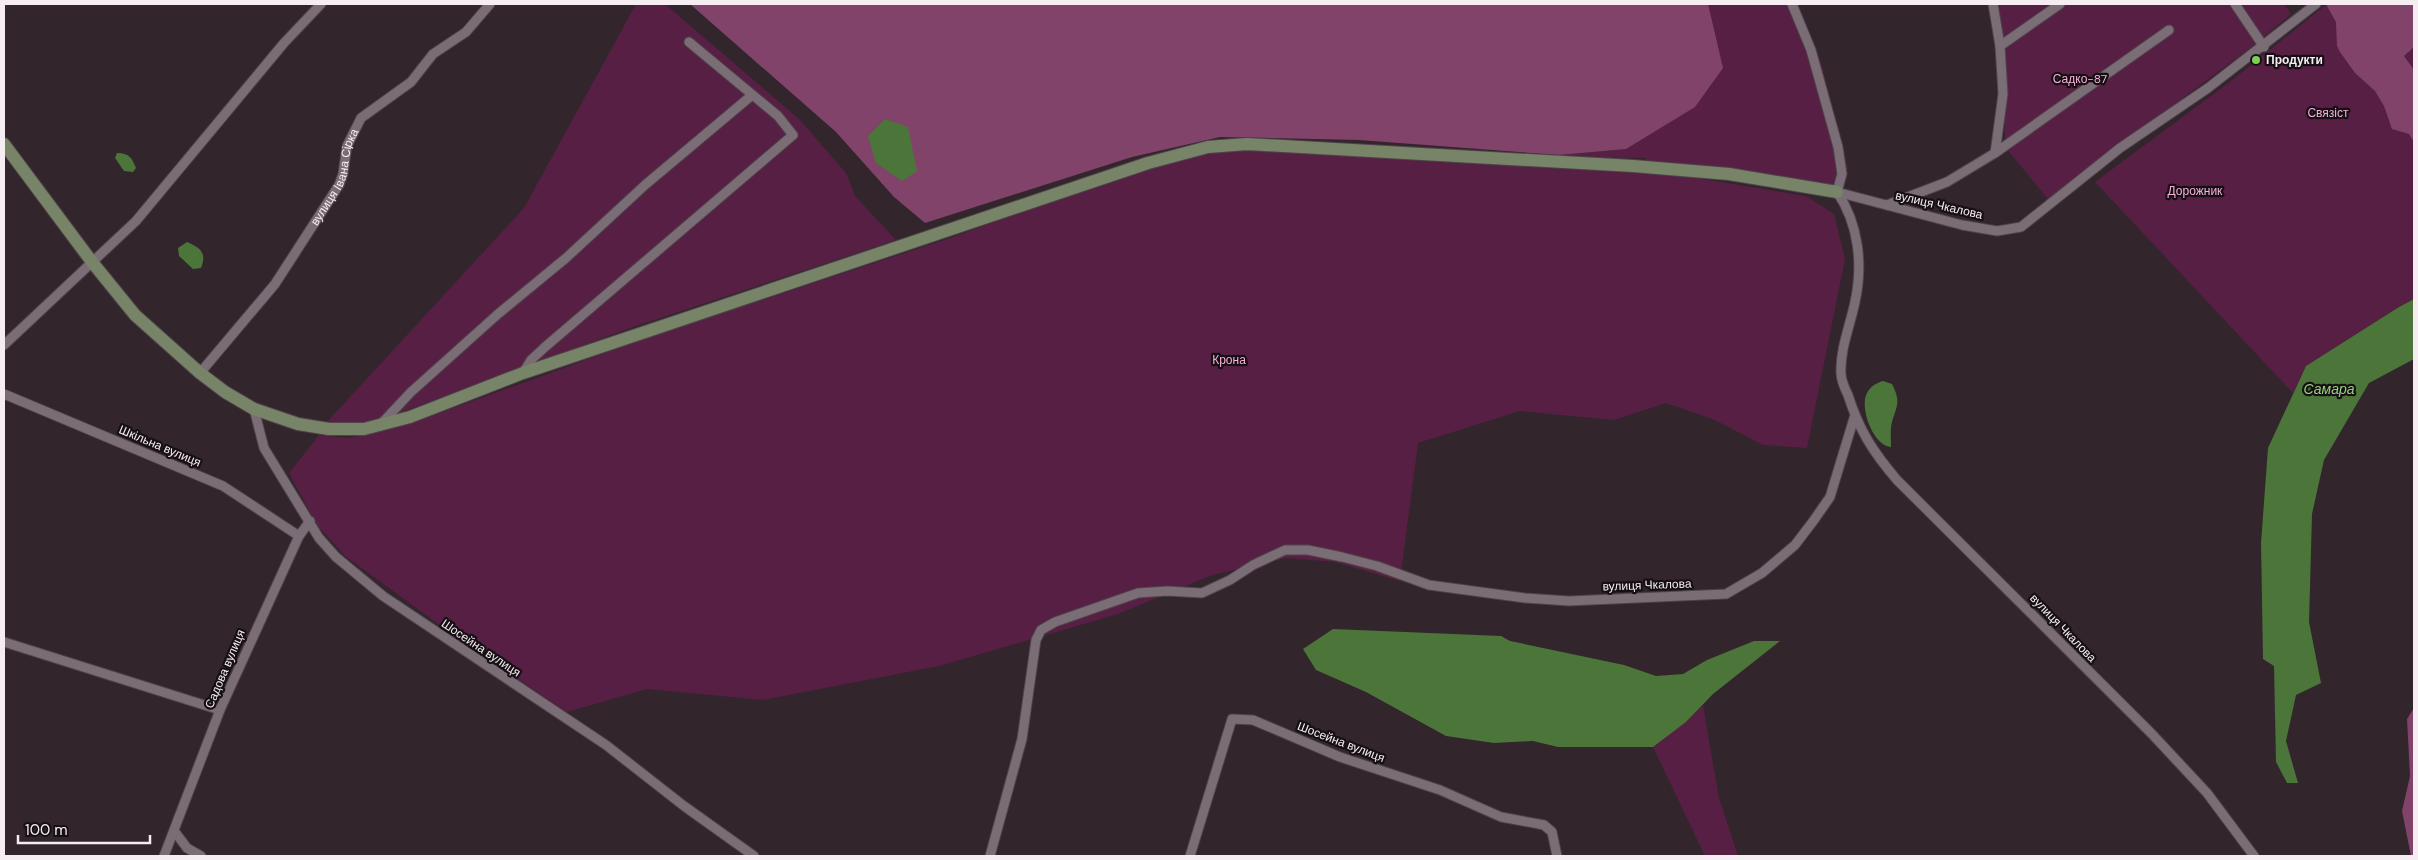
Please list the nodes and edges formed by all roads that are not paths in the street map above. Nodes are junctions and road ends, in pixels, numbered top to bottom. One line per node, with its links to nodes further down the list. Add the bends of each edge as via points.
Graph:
1 (321, 4): 17 (street, via 284,43 136,221)
2 (490, 4): 19 (street, вулиця Івана Сірка, via 466,32 433,54 411,82 361,118 347,146 339,185 275,284)
3 (1792, 4): 15 (street, via 1811,50 1838,147 1842,174)
4 (1994, 4): 10 (street)
5 (2060, 4): 10 (street)
6 (2235, 4): 11 (street)
7 (2316, 4): 11 (street, вулиця Чкалова)
8 (2169, 30): 14 (street)
9 (689, 42): 12 (street)
10 (2000, 46): 14 (street, via 2003,94)
11 (2264, 47): 16 (street, вулиця Чкалова, via 2120,148 2021,227 1988,229)
12 (751, 96): 20 (street, via 778,116 793,135 530,360); 24 (street, via 498,314)
13 (4, 144): 17 (street)
14 (1995, 153): 16 (street, via 1947,182)
15 (1837, 192): 16 (street, вулиця Чкалова); 20 (street, via 1729,174 1633,166 1248,144 1208,147 1148,162); 23 (street, вулиця Чкалова, via 1855,228 1859,265 1856,302 1844,340 1841,375)
16 (1886, 205)
17 (92, 262): 18 (street); 19 (street, via 135,314)
18 (4, 345)
19 (200, 373): 22 (street)
20 (523, 373): 24 (street, via 410,417)
21 (4, 394): 26 (street, Шкільна вулиця, via 223,486)
22 (254, 409): 24 (street, via 298,424 329,429 364,429); 25 (street, Шосейна вулиця, via 264,448)
23 (1854, 418): 33 (street, вулиця Чкалова, via 1830,497 1814,520 1795,545 1762,573 1726,594 1569,601 1525,598 1429,585 1342,557 1308,550 1285,550 1202,593 1138,593 1055,622 1041,630 1036,640 1022,739); 36 (street, вулиця Чкалова, via 1874,452 1897,480 2150,732 2207,793)
24 (379, 425)
25 (310, 521): 26 (street, Садова вулиця); 32 (street, Шосейна вулиця, via 319,538 336,557 383,596 606,745)
26 (299, 536): 28 (street, Садова вулиця)
27 (4, 642): 28 (street)
28 (220, 710): 29 (street, Садова вулиця)
29 (175, 832): 30 (street, Садова вулиця); 31 (street, via 187,848)
30 (164, 856)
31 (201, 856)
32 (754, 856)
33 (990, 856)
34 (1190, 856): 35 (street, Шосейна вулиця, via 1232,719 1240,718 1253,720 1340,757 1440,790 1501,817 1544,825 1552,832)
35 (1557, 856)
36 (2254, 856)

